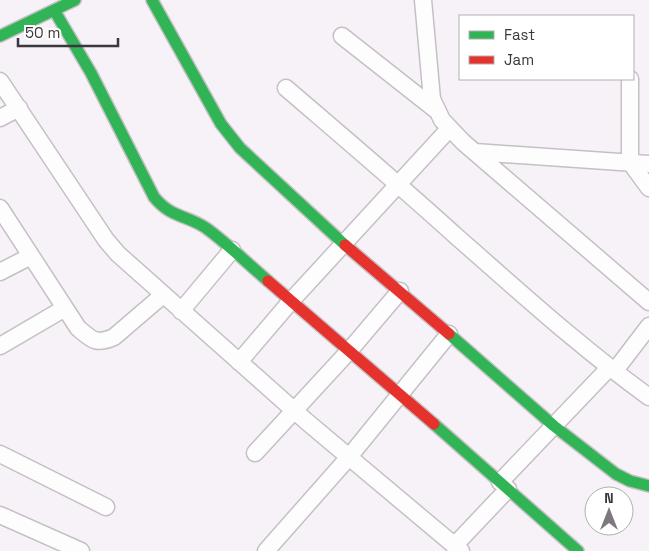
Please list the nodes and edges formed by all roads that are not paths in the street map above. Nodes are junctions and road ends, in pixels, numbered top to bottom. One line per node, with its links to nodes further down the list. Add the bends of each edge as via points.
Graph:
1 (75, 0): 4 (street)
2 (152, 0): 20 (street, via 221,124 240,148)
3 (423, 0): 11 (street, via 430,82)
4 (54, 10): 5 (street); 21 (street, via 92,73 159,204 173,215 206,228)
5 (0, 36)
6 (342, 36): 11 (street)
7 (630, 80): 15 (street)
8 (0, 81): 10 (street)
9 (286, 88): 17 (street)
10 (19, 108): 12 (street); 25 (street, via 106,240)
11 (436, 110): 13 (street)
12 (0, 118)
13 (449, 129): 14 (street); 17 (street)
14 (475, 152): 15 (street); 27 (street)
15 (630, 162): 16 (street); 18 (street)
16 (649, 164)
17 (398, 184): 20 (street); 35 (street)
18 (649, 188)
19 (0, 208): 22 (street)
20 (343, 244): 24 (street); 26 (street)
21 (232, 250): 26 (street); 29 (street)
22 (31, 256): 23 (street); 28 (street)
23 (0, 272)
24 (400, 291): 31 (street); 33 (street)
25 (162, 295): 28 (street, via 114,337 105,341 94,340 78,328); 29 (street)
26 (291, 301): 33 (street); 34 (street)
27 (649, 302)
28 (65, 308): 32 (street)
29 (181, 311): 34 (street)
30 (649, 326): 35 (street, via 618,368)
31 (449, 334): 36 (street); 39 (street)
32 (0, 346)
33 (349, 351): 36 (street); 38 (street)
34 (239, 362): 38 (street)
35 (609, 368): 37 (street); 39 (street)
36 (400, 394): 42 (street); 43 (street)
37 (649, 397)
38 (294, 410): 41 (street); 42 (street)
39 (554, 426): 43 (street); 44 (street, via 616,474)
40 (0, 454): 45 (street)
41 (255, 454)
42 (349, 457): 48 (street); 50 (street)
43 (504, 486): 48 (street); 51 (street)
44 (649, 486)
45 (106, 507)
46 (0, 515): 47 (street)
47 (58, 546): 49 (street)
48 (457, 548)
49 (81, 551)
50 (266, 551)
51 (578, 551)

